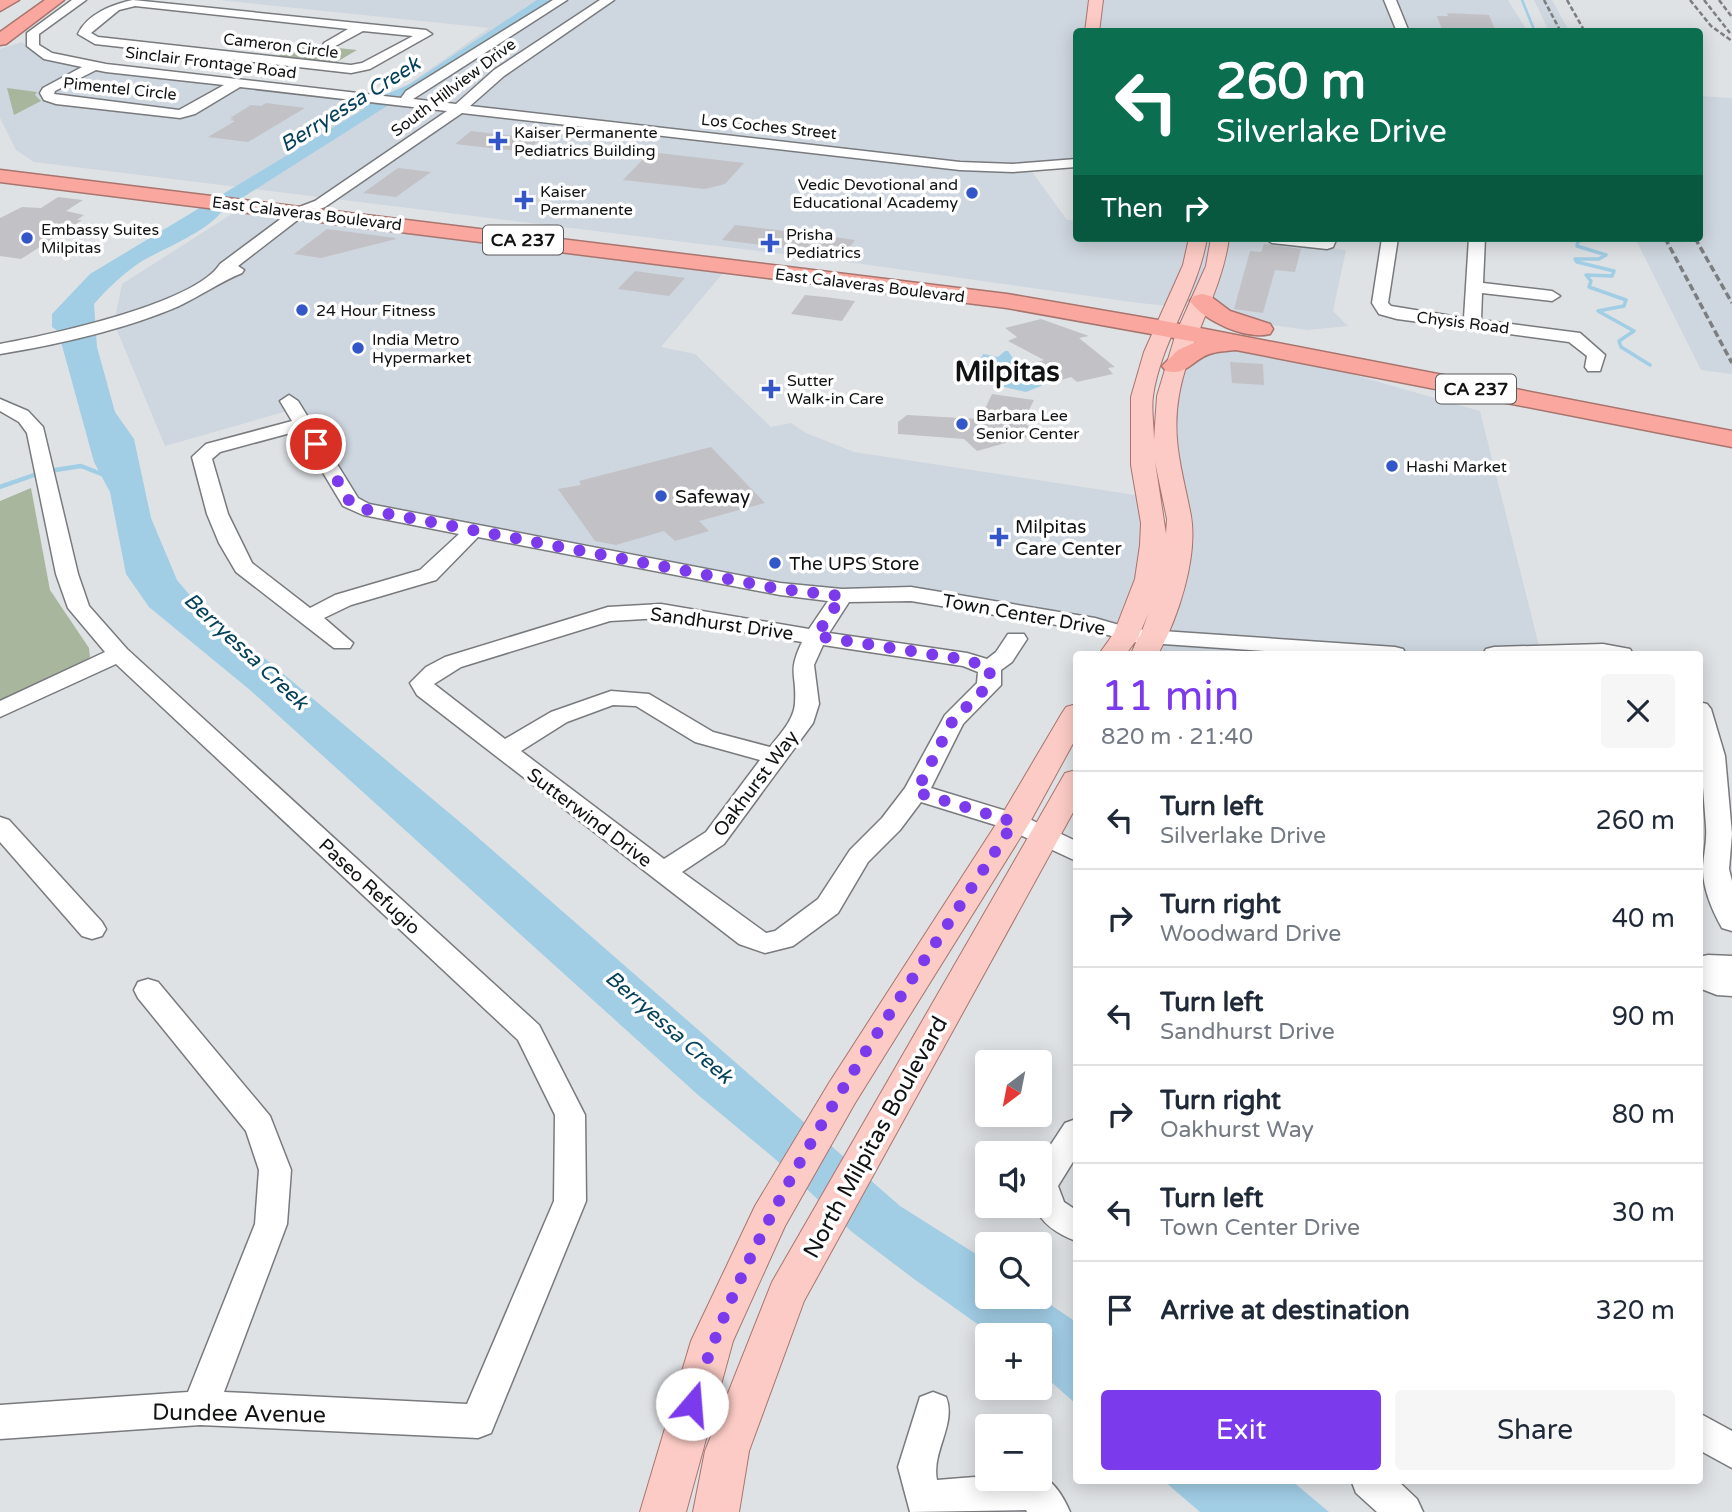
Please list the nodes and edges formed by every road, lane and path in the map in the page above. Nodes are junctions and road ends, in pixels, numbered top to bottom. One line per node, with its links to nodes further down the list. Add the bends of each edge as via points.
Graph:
1 (11, 0): 11 (highway)
2 (20, 0): 11 (highway)
3 (36, 0): 14 (highway)
4 (56, 0): 24 (highway)
5 (80, 0): 31 (street, Sinclair Frontage Road, via 33,33 33,46 48,56)
6 (561, 0): 33 (street)
7 (607, 0): 34 (street, South Hillview Drive, via 499,73)
8 (1096, 0): 19 (main road)
9 (1390, 0): 20 (street)
10 (119, 2): 12 (street, Cameron Circle); 26 (street, Cameron Circle, via 84,34)
11 (0, 9)
12 (192, 9): 13 (street, Cameron Circle); 15 (street)
13 (247, 15): 16 (street, Cameron Circle); 17 (street)
14 (0, 20)
15 (171, 20)
16 (306, 21): 18 (street, Cameron Circle); 22 (street)
17 (227, 26)
18 (363, 26): 27 (street); 30 (street, Cameron Circle, via 426,34 358,68)
19 (1092, 28)
20 (1401, 28)
21 (148, 32): 26 (street)
22 (284, 32)
23 (205, 37): 28 (street)
24 (0, 40)
25 (266, 42): 29 (street)
26 (124, 43): 28 (street, Cameron Circle)
27 (328, 46)
28 (182, 50): 29 (street, Cameron Circle)
29 (239, 56): 30 (street, Cameron Circle)
30 (292, 62): 32 (street)
31 (93, 66): 32 (street, Sinclair Frontage Road); 32 (street, Pimentel Circle, via 50,88 49,97 180,114)
32 (245, 83): 33 (street, Sinclair Frontage Road)
33 (403, 102): 34 (street, Sinclair Frontage Road)
34 (459, 109): 36 (street, Los Coches Street, via 960,166); 39 (street, South Hillview Drive)
35 (5, 161): 38 (highway, East Calaveras Boulevard / CA 237)
36 (1073, 163)
37 (0, 178): 38 (highway, East Calaveras Boulevard / CA 237)
38 (61, 178): 39 (highway, East Calaveras Boulevard / CA 237)
39 (312, 210): 49 (highway, East Calaveras Boulevard / CA 237, via 1071,298); 49 (highway, East Calaveras Boulevard / CA 237, via 1069,310 1136,330); 51 (street, South Hillview Drive, via 239,269 166,306 41,342)
40 (1197, 242): 49 (main road)
41 (1219, 242): 49 (main road, via 1216,266)
42 (1309, 242): 43 (street)
43 (1328, 242)
44 (1390, 242): 48 (street, Chysis Road, via 1380,303 1385,310)
45 (1477, 242): 46 (street)
46 (1474, 287): 47 (street); 48 (street)
47 (1552, 296)
48 (1472, 323): 53 (street, Chysis Road, via 1574,337 1596,355)
49 (1179, 325): 50 (highway, East Calaveras Boulevard / CA 237); 52 (main road); 58 (highway, East Calaveras Boulevard / CA 237, via 1318,345); 65 (main road, via 1142,397 1143,475 1153,545)
50 (1245, 344): 52 (highway, via 1205,345); 58 (highway, East Calaveras Boulevard / CA 237)
51 (0, 349)
52 (1175, 366): 65 (main road, via 1168,396 1165,455 1180,519 1176,569)
53 (1594, 367)
54 (289, 401): 57 (street, Town Center Drive)
55 (0, 405): 67 (street, Paseo Refugio, via 23,414 32,424 66,574 79,608)
56 (1732, 422): 58 (highway, East Calaveras Boulevard / CA 237)
57 (304, 424): 59 (street, Town Center Drive, via 350,502 382,514); 61 (street, via 223,444 202,457 205,477 234,552 244,566)
58 (1712, 429)
59 (474, 530): 60 (street, Town Center Drive, via 780,589); 61 (street, via 428,575 344,600)
60 (842, 596): 62 (street, Oakhurst Way); 65 (street, Town Center Drive, via 862,603 913,605)
61 (309, 617): 64 (street)
62 (816, 636): 68 (street, Sandhurst Drive, via 967,660); 69 (street, Sandhurst Drive, via 661,611 608,614 453,662); 74 (street, Oakhurst Way, via 803,665 807,704 801,723)
63 (1016, 639): 68 (street)
64 (342, 643)
65 (1135, 645): 66 (street, Town Center Drive)
66 (1308, 651)
67 (119, 654): 70 (street); 94 (street, Paseo Refugio, via 529,1033 570,1115 570,1201)
68 (990, 668): 77 (street, via 989,685 953,720)
69 (422, 683): 73 (street, Sutterwind Drive)
70 (0, 710)
71 (1703, 721): 75 (street)
72 (1073, 725): 79 (main road, North Milpitas Boulevard)
73 (503, 751): 74 (street, via 559,717 611,698 641,699 704,737); 82 (street, Sutterwind Drive)
74 (774, 756): 82 (street, Oakhurst Way, via 715,838)
75 (1715, 756): 80 (street)
76 (1073, 785): 79 (main road, North Milpitas Boulevard)
77 (916, 792): 79 (street); 82 (street, Sutterwind Drive, via 859,856 828,906 783,939 765,943 749,937)
78 (0, 826): 84 (street)
79 (1045, 832): 81 (street); 100 (main road, North Milpitas Boulevard, via 842,1093 769,1218 712,1341); 101 (main road, North Milpitas Boulevard, via 786,1295 727,1451)
80 (1717, 840): 83 (street, via 1716,869)
81 (1073, 850)
82 (662, 873)
83 (1732, 920)
84 (92, 929)
85 (1732, 966): 86 (street)
86 (1703, 968)
87 (1703, 979): 88 (street)
88 (1732, 985)
89 (148, 990): 92 (street, via 260,1125 275,1170 271,1224)
90 (1073, 1137): 91 (street, via 1041,1185 1052,1211)
91 (1073, 1225)
92 (200, 1408): 94 (street, Dundee Avenue); 95 (street, Dundee Avenue)
93 (933, 1409): 99 (street, via 916,1468)
94 (478, 1421)
95 (0, 1422)
96 (1703, 1433): 97 (street)
97 (1732, 1451)
98 (1373, 1484): 103 (street)
99 (919, 1506): 102 (street, via 1034,1491)
100 (663, 1512)
101 (716, 1512)
102 (1051, 1512)
103 (1404, 1512)

